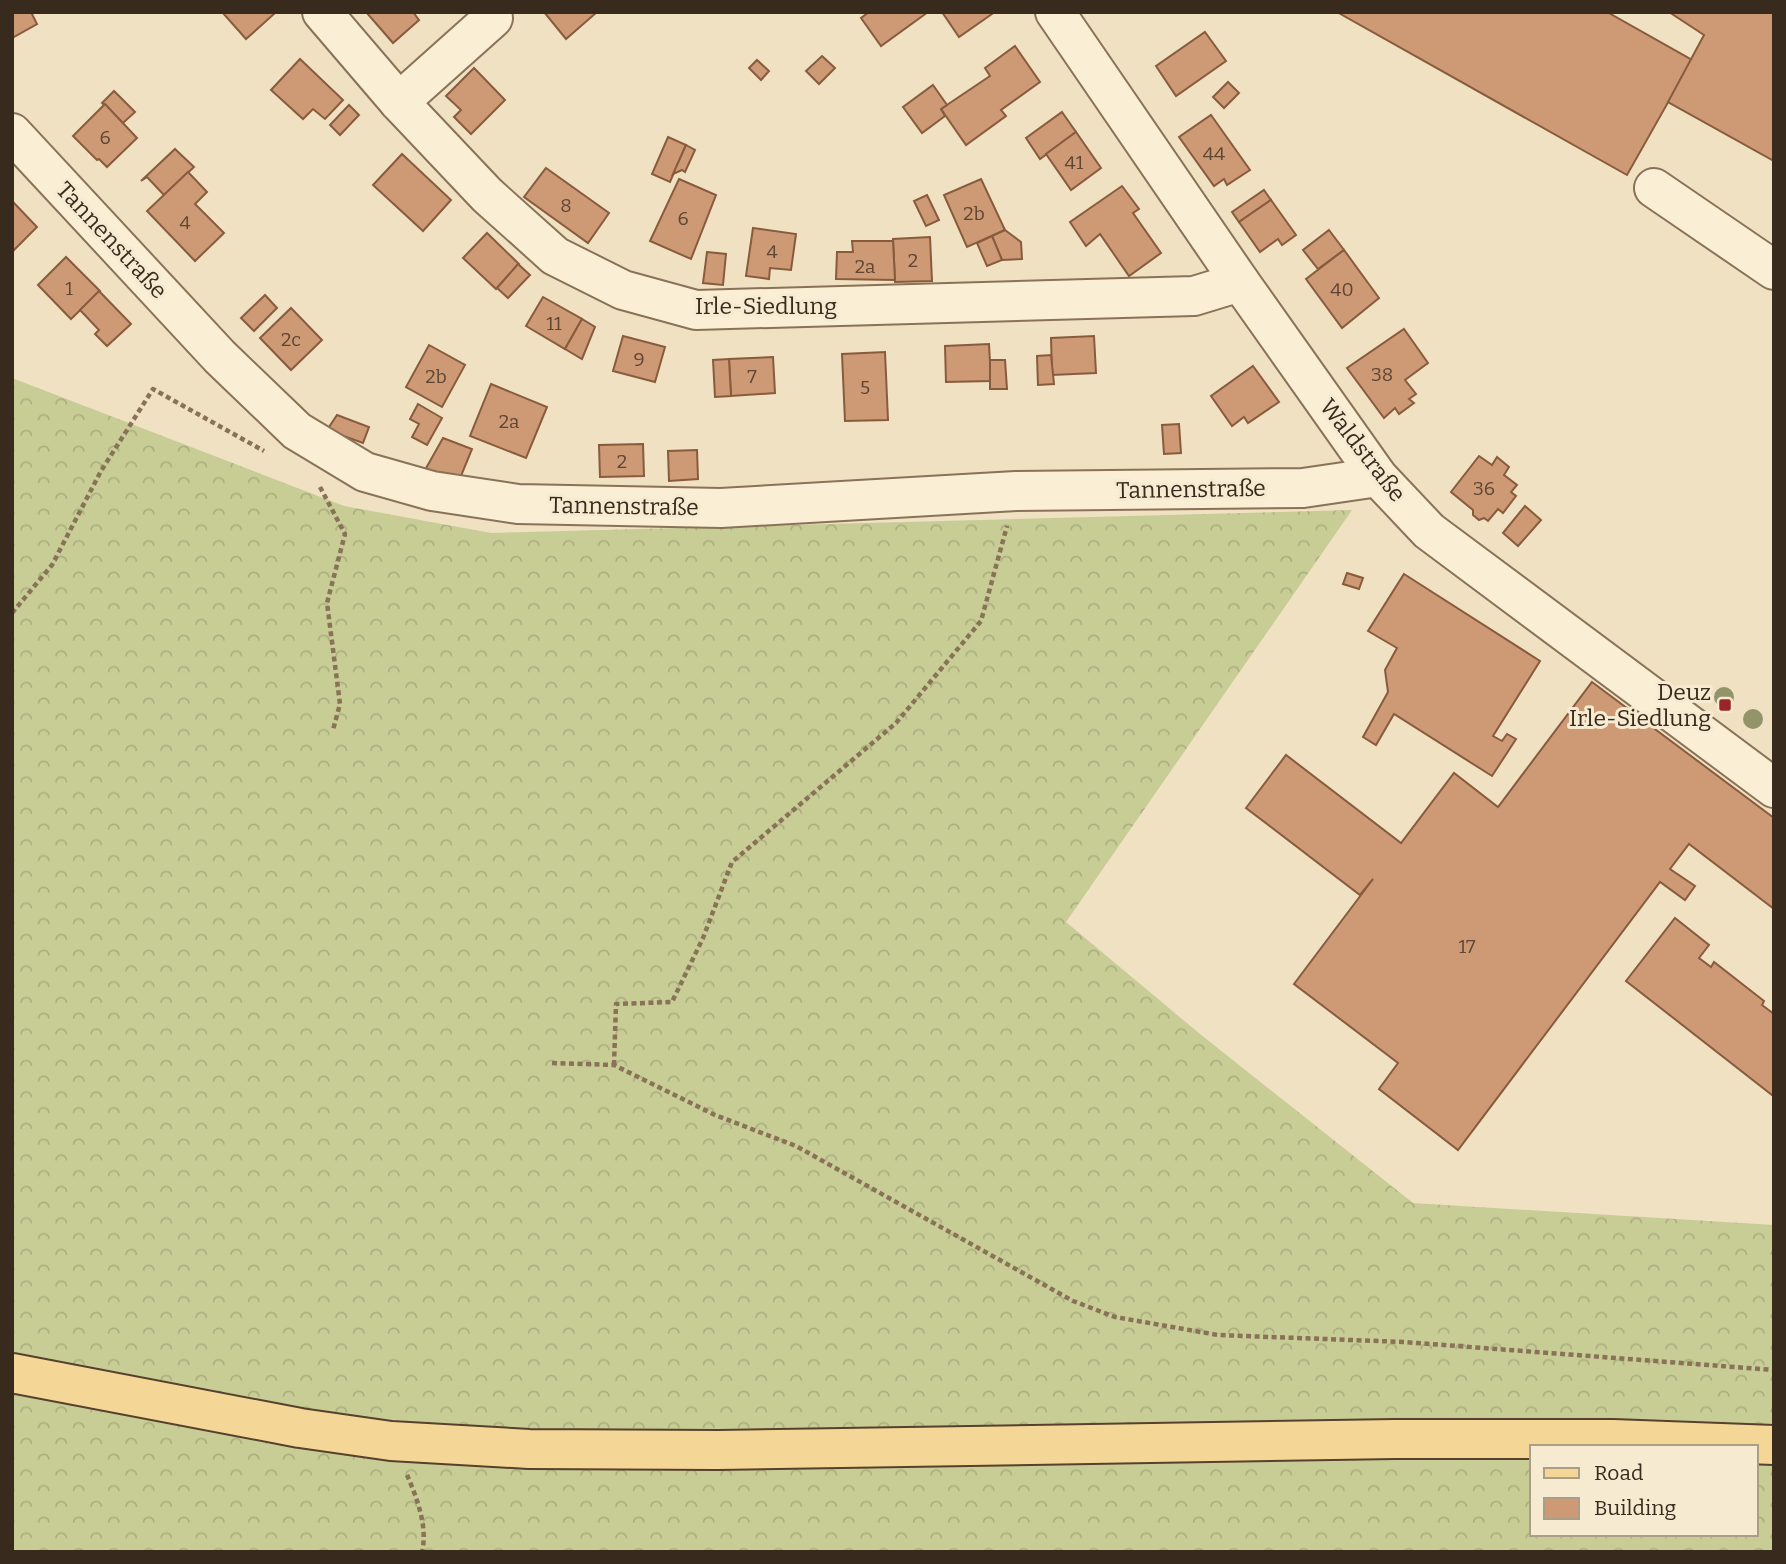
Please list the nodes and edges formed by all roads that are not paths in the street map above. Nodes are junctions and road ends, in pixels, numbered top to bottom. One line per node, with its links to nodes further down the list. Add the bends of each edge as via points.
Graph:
1 (322, 12): 4 (street, Irle-Siedlung)
2 (1055, 12): 8 (street, Waldstraße)
3 (493, 18): 4 (street)
4 (399, 102): 8 (street, Irle-Siedlung, via 486,195 555,256 623,290 696,310 1194,296)
5 (12, 133): 9 (street, Tannenstraße, via 220,357 297,431 365,472 432,491 518,504 721,508 1016,491 1304,488)
6 (1654, 188): 7 (street)
7 (1774, 270)
8 (1240, 282): 9 (street, Waldstraße)
9 (1378, 477): 10 (street, Waldstraße, via 1429,531)
10 (1774, 788)
11 (12, 1373): 12 (main road, via 287,1426 391,1441 529,1449 1395,1439)
12 (1774, 1445)

